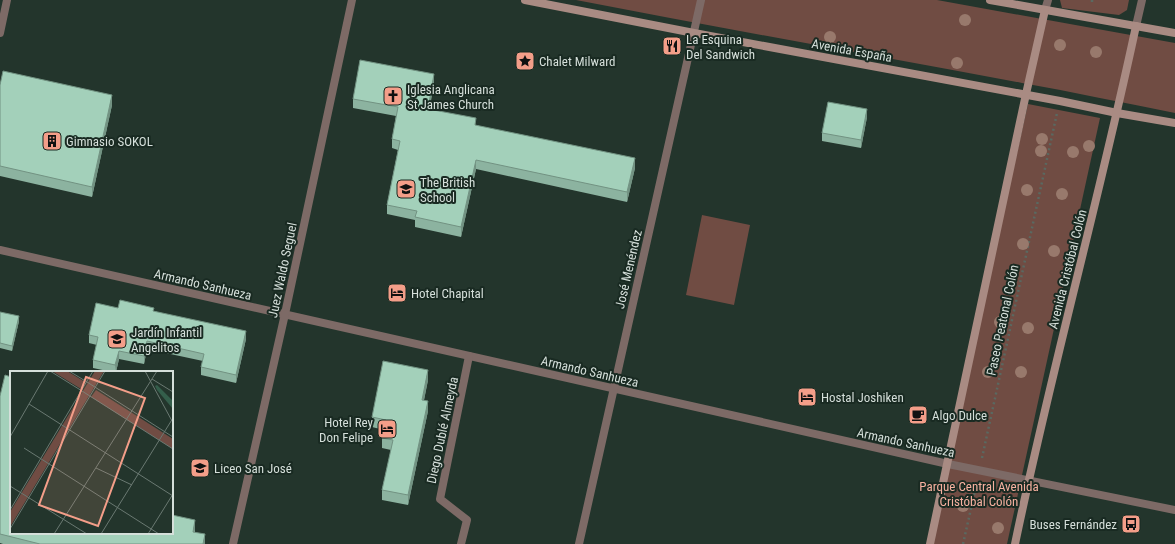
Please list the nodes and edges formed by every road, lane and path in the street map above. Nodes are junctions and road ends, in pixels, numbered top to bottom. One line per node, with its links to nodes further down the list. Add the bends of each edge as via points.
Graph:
1 (7, 0): 10 (street)
2 (352, 0): 18 (street, Juez Waldo Seguel)
3 (524, 0): 12 (main road, Avenida España)
4 (701, 0): 12 (street, José Menéndez)
5 (990, 0): 8 (main road)
6 (1048, 0): 8 (street)
7 (1142, 0): 9 (street, Avenida Cristóbal Colón)
8 (1045, 10): 9 (main road); 13 (main road)
9 (1136, 26): 11 (main road); 15 (main road, Avenida Cristóbal Colón)
10 (0, 33)
11 (1175, 33)
12 (694, 34): 13 (main road, Avenida España); 20 (street, José Menéndez)
13 (1026, 94): 14 (main road, Avenida España); 21 (main road)
14 (1060, 101): 15 (main road, Avenida España); 22 (path, Paseo Peatonal Colón)
15 (1117, 113): 16 (main road, Avenida España); 23 (main road, Avenida Cristóbal Colón)
16 (1175, 123)
17 (0, 250): 18 (street, Armando Sanhueza)
18 (285, 314): 19 (street, Armando Sanhueza); 25 (street, Juez Waldo Seguel)
19 (469, 356): 20 (street, Armando Sanhueza); 26 (street, Diego Dublé Almeyda, via 440,498 467,520)
20 (614, 388): 21 (street, Armando Sanhueza); 27 (street, José Menéndez)
21 (948, 464): 22 (street, Armando Sanhueza); 28 (main road)
22 (980, 470): 23 (street, Armando Sanhueza); 29 (path, Paseo Peatonal Colón)
23 (1028, 481): 24 (street, Armando Sanhueza); 30 (main road, Avenida Cristóbal Colón)
24 (1175, 510)
25 (233, 544)
26 (461, 544)
27 (579, 544)
28 (930, 544)
29 (963, 544)
30 (1015, 544)

